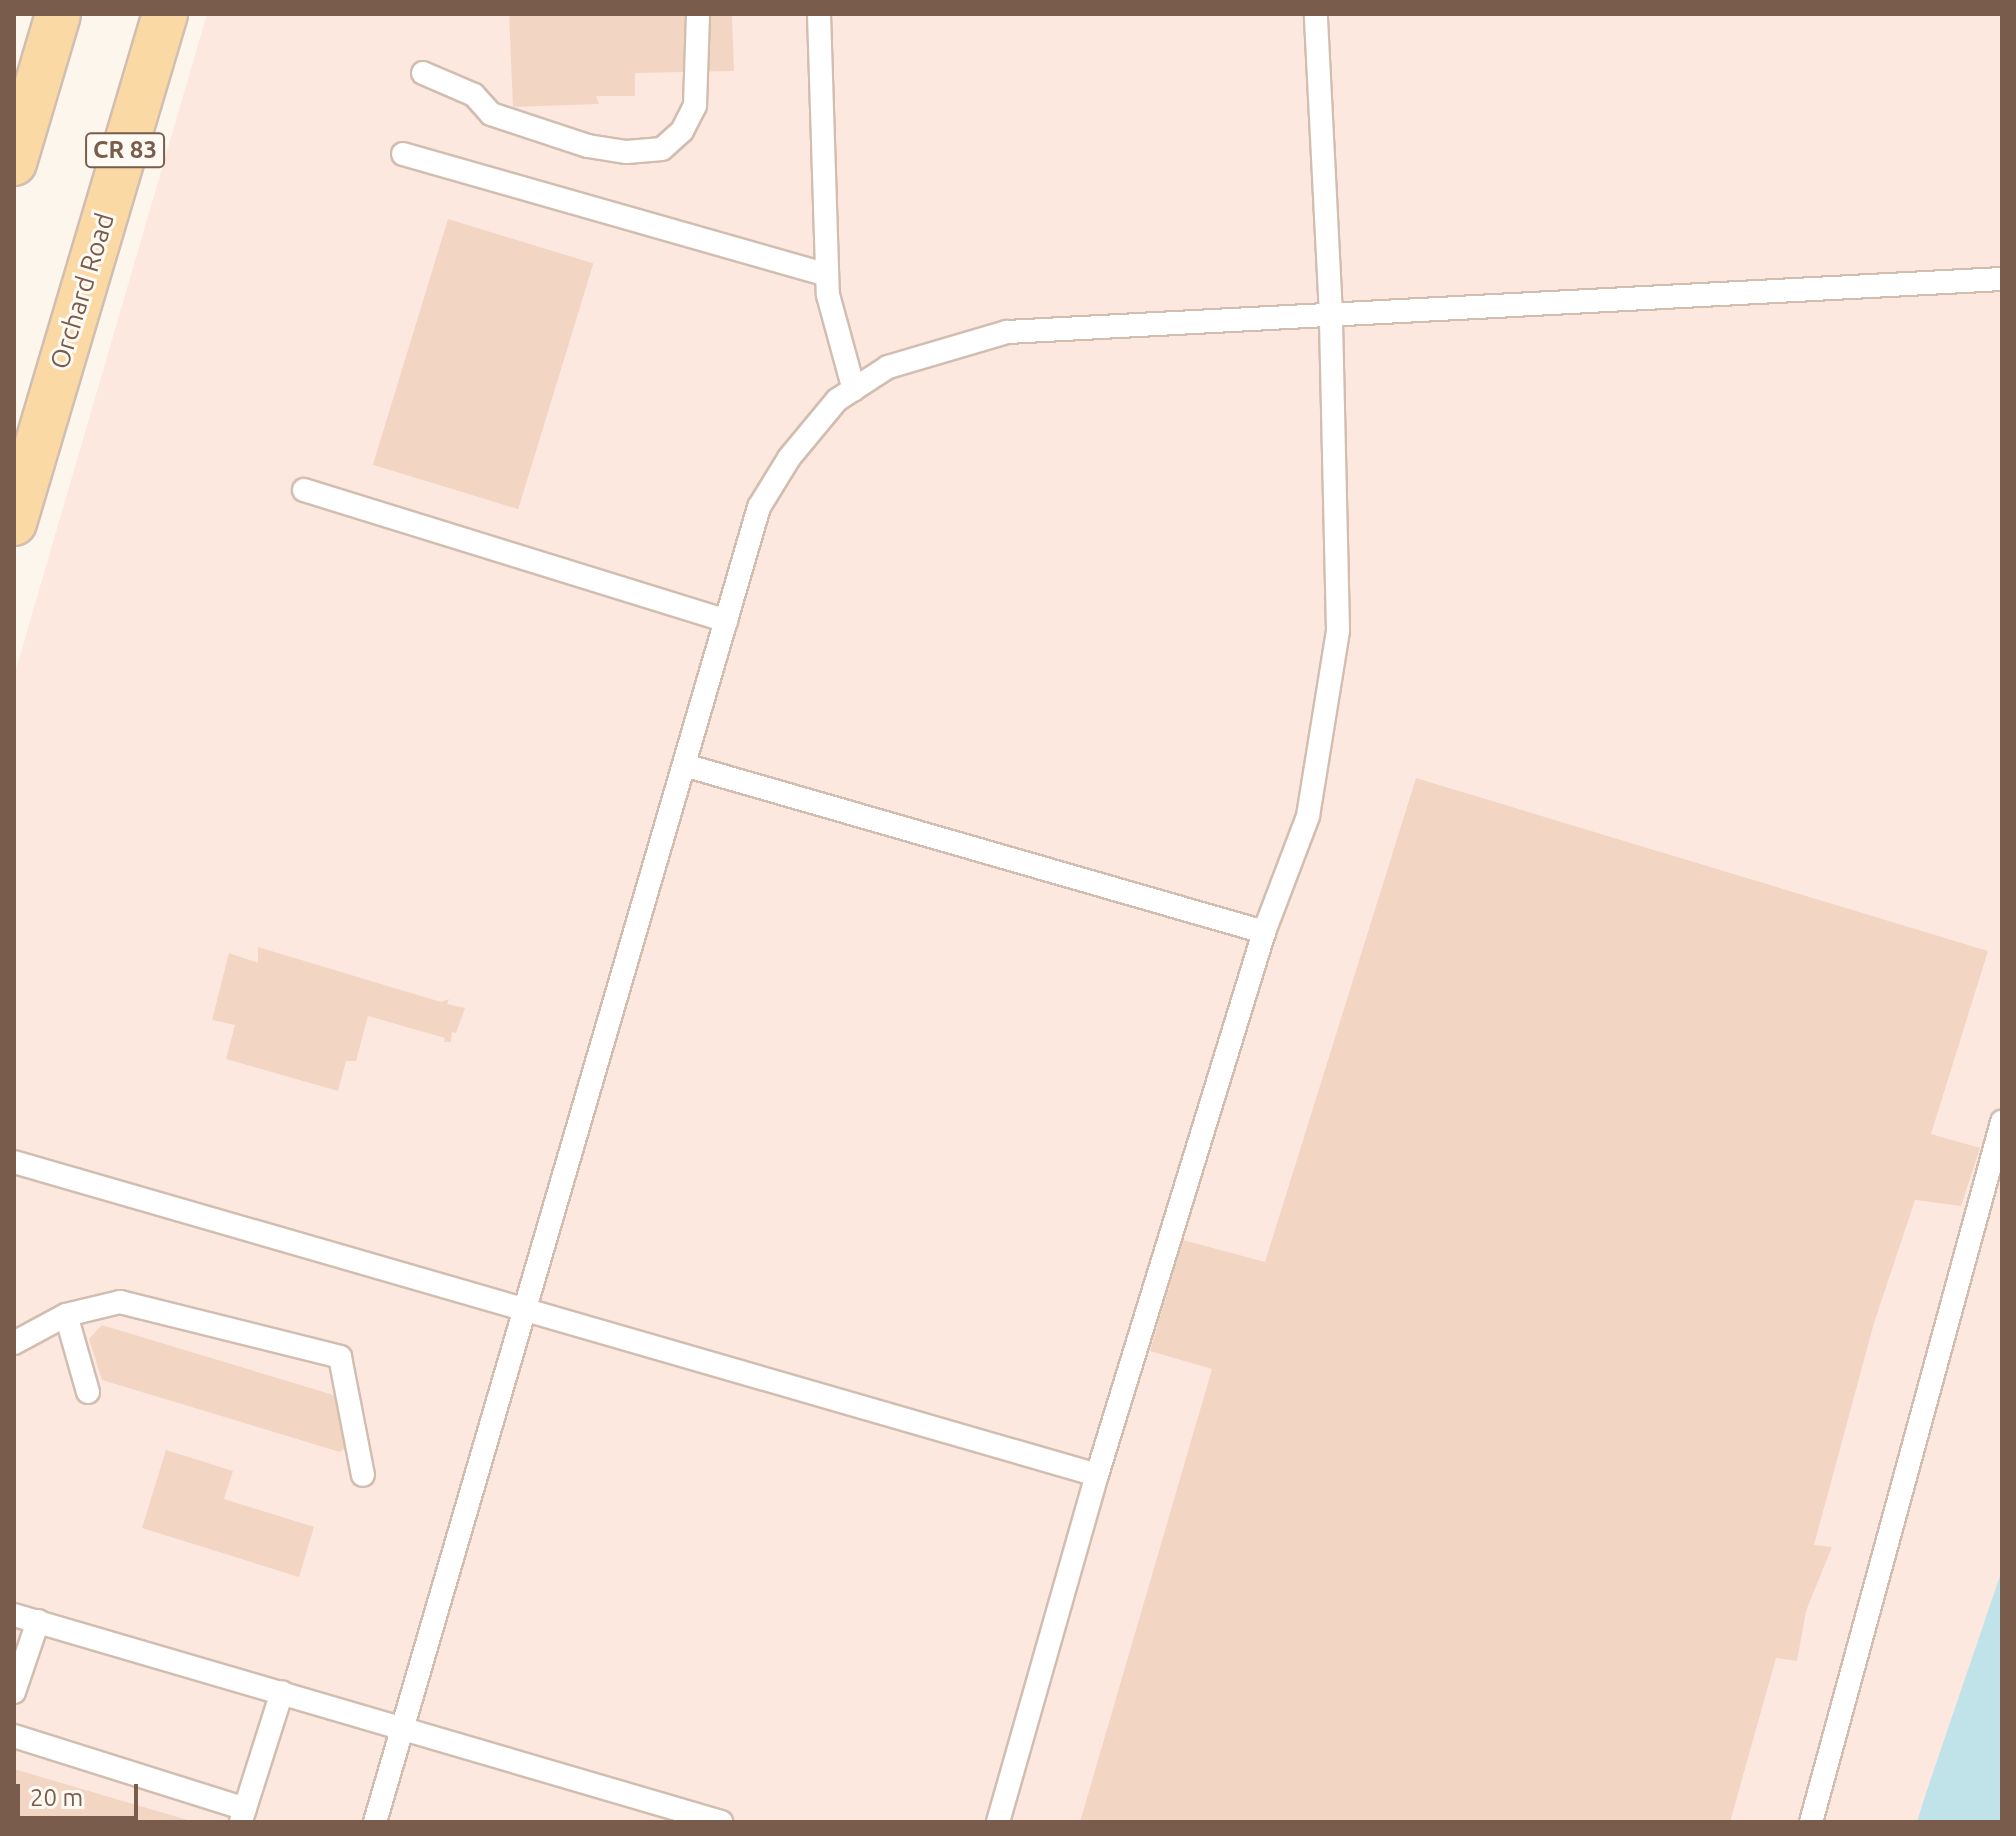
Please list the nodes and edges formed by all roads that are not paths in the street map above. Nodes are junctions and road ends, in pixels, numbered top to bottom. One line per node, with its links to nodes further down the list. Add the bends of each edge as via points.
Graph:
1 (58, 14): 8 (main road)
2 (165, 14): 14 (main road, Orchard Road / CR 83)
3 (698, 14): 6 (lane, via 695,105 682,131 662,149 627,152 588,146 491,114 474,95)
4 (819, 14): 9 (lane)
5 (1316, 14): 11 (lane)
6 (423, 73)
7 (403, 154): 9 (lane)
8 (14, 163)
9 (827, 275): 12 (lane)
10 (2002, 279): 11 (lane)
11 (1331, 315): 12 (lane, via 1007,332 888,367); 17 (lane, via 1338,630 1308,816)
12 (854, 390): 15 (lane, via 837,400 789,458 759,507)
13 (304, 490): 15 (lane)
14 (14, 523)
15 (726, 621): 16 (lane)
16 (684, 765): 17 (lane); 20 (lane)
17 (1264, 932): 25 (lane)
18 (2002, 1122): 36 (lane)
19 (14, 1162): 20 (lane)
20 (528, 1309): 25 (lane); 30 (lane)
21 (66, 1315): 22 (lane); 23 (lane); 24 (lane, via 120,1302 340,1357)
22 (14, 1343)
23 (88, 1392)
24 (363, 1475)
25 (1097, 1475): 35 (lane)
26 (14, 1615): 27 (lane)
27 (38, 1621): 28 (lane); 29 (lane)
28 (14, 1692)
29 (282, 1692): 30 (lane); 32 (lane)
30 (403, 1728): 33 (lane); 34 (lane)
31 (14, 1736): 32 (lane)
32 (243, 1815)
33 (375, 1822)
34 (721, 1822)
35 (998, 1822)
36 (1811, 1822)

